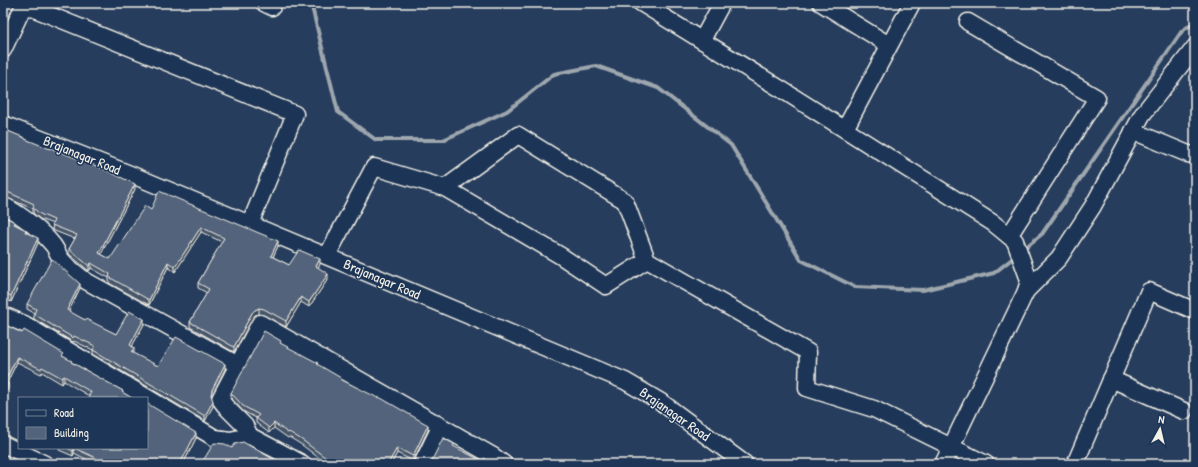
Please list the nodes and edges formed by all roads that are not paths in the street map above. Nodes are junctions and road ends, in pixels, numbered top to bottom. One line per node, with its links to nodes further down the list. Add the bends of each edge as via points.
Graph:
1 (641, 3): 7 (street)
2 (722, 3): 7 (street)
3 (821, 3): 8 (street)
4 (912, 3): 8 (street)
5 (25, 4): 10 (street); 17 (street, via 296,114)
6 (968, 22): 18 (street, via 1097,98)
7 (702, 40): 12 (street)
8 (889, 46): 12 (street)
9 (1195, 48): 13 (street, via 1142,115)
10 (3, 50)
11 (3, 124): 17 (street, Brajanagar Road)
12 (845, 129): 18 (street, via 993,223)
13 (1133, 131): 14 (street); 21 (street, via 1093,206 1059,258)
14 (1195, 155)
15 (445, 188): 19 (street, via 374,167); 20 (street, via 561,256 606,286); 20 (street, via 518,135 625,201)
16 (3, 205): 24 (street, via 40,232 54,246 68,267 86,281)
17 (250, 224): 19 (street, Brajanagar Road)
18 (1012, 239): 21 (street)
19 (327, 256): 37 (street, Brajanagar Road, via 625,381 661,402)
20 (647, 260): 32 (street, via 808,352 807,388 874,409)
21 (1028, 286): 32 (street)
22 (1195, 311): 25 (street, via 1149,291)
23 (3, 315): 26 (street, via 24,324)
24 (238, 365): 29 (street, via 260,323); 30 (street, via 220,399)
25 (1111, 379): 28 (street); 40 (street)
26 (146, 397)
27 (148, 398): 30 (street, via 215,438 230,440)
28 (1184, 411)
29 (440, 427): 35 (street); 36 (street)
30 (250, 436): 34 (street)
31 (3, 444): 33 (street)
32 (952, 447): 38 (street); 39 (street)
33 (45, 464)
34 (303, 464)
35 (422, 464)
36 (504, 464)
37 (745, 464)
38 (943, 464)
39 (986, 464)
40 (1075, 464)

